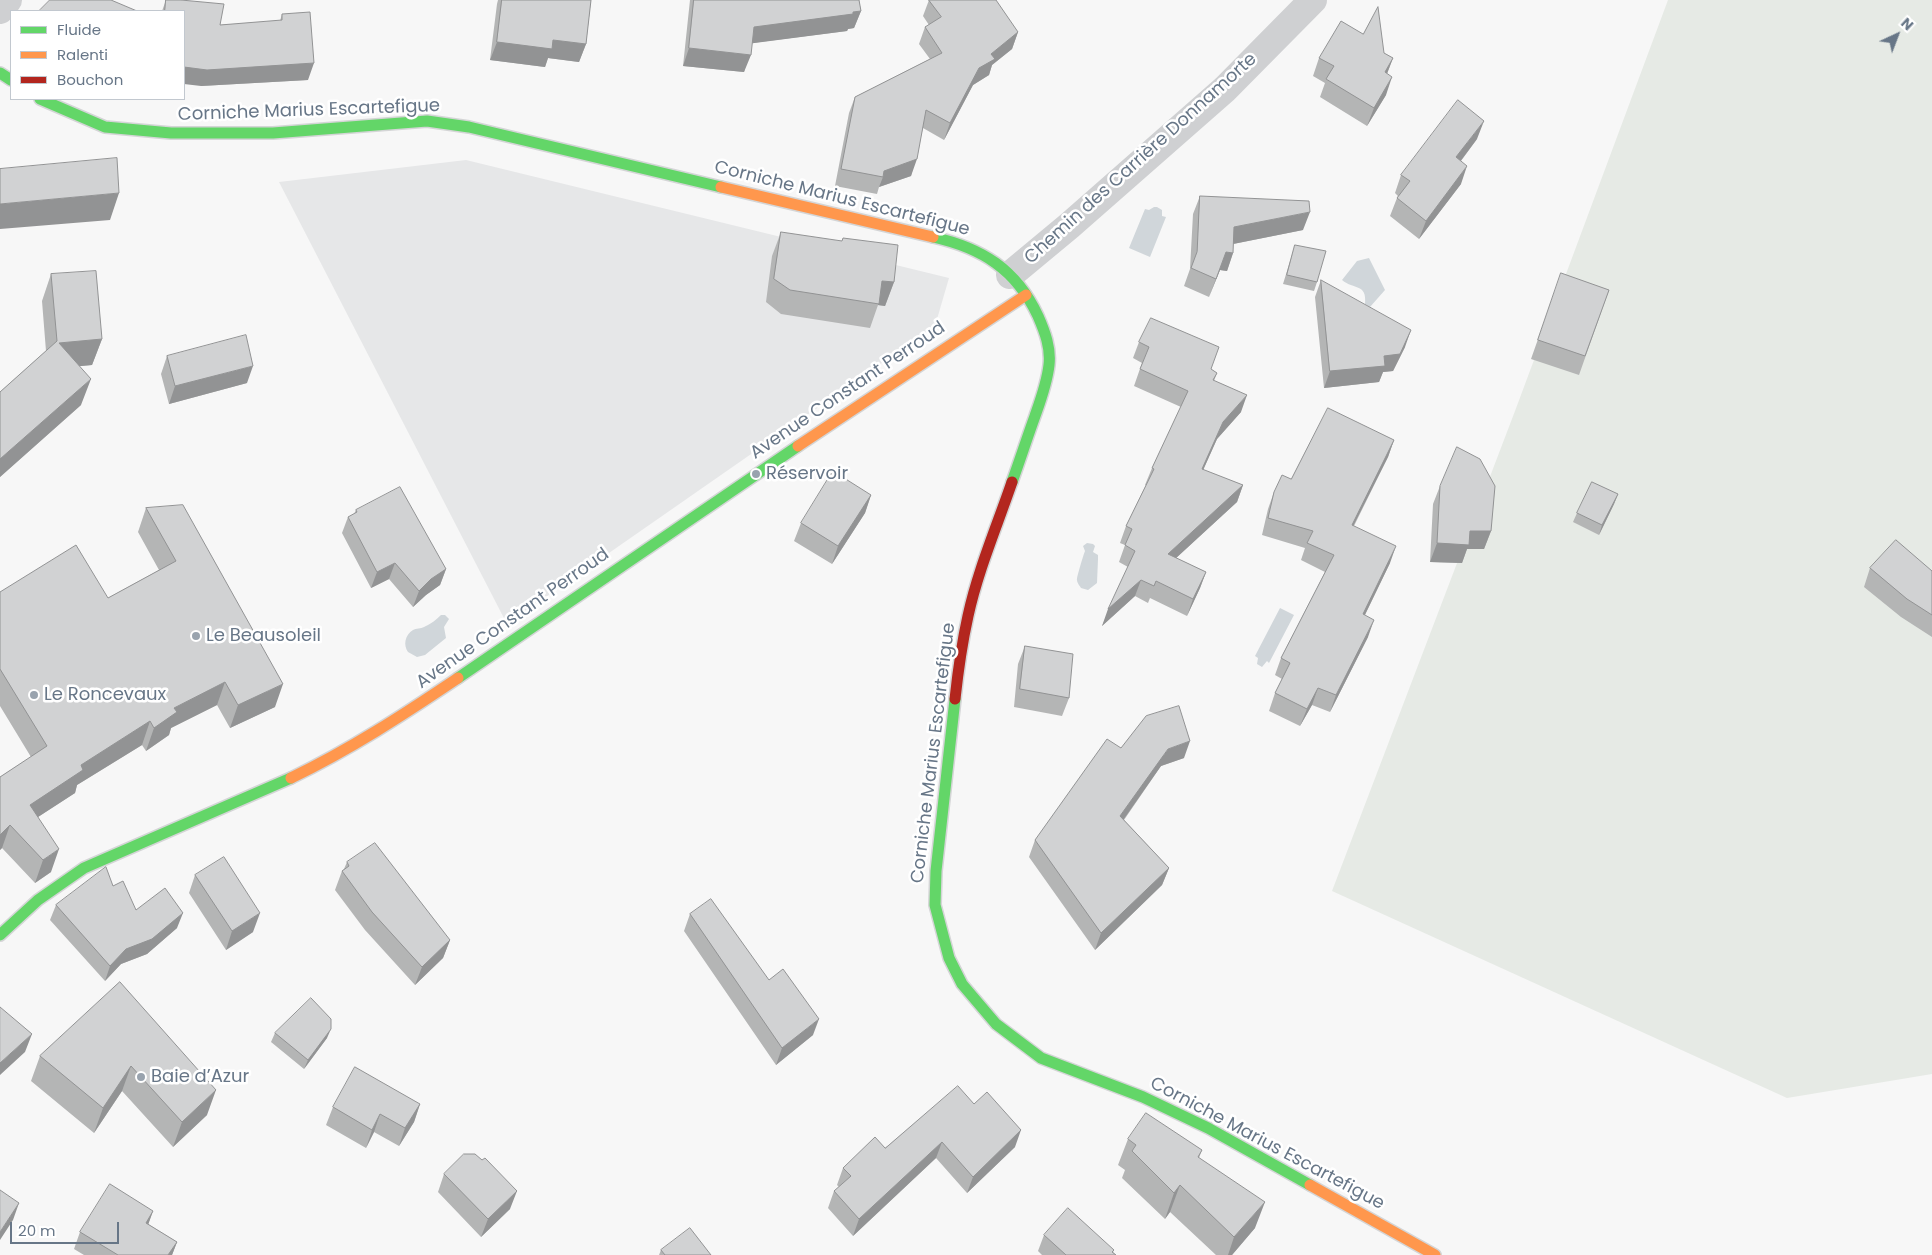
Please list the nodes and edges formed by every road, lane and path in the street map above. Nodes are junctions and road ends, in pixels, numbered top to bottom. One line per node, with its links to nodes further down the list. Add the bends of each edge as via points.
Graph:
1 (8, 0): 3 (street)
2 (1313, 0): 5 (street, Chemin des Carrière Donnamorte, via 1225,89 1070,226)
3 (0, 10)
4 (42, 100): 5 (main road, Corniche Marius Escartefigue, via 104,127 171,133 273,133 427,121 470,127 951,241 994,260)
5 (1018, 285): 6 (main road, Avenue Constant Perroud, via 756,474 392,723 275,786 84,868 38,900); 7 (main road, Corniche Marius Escartefigue, via 1037,312 1049,350 1049,367 1043,393 981,571 959,663 936,871 935,905 949,958 962,984 996,1024 1041,1058 1137,1094 1208,1128)
6 (0, 935)
7 (1435, 1255)

